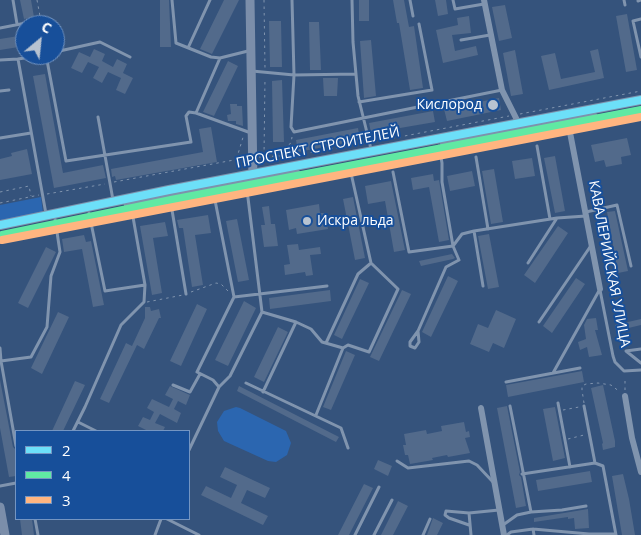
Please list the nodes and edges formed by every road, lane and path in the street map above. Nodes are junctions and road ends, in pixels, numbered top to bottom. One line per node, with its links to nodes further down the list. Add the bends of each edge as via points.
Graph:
1 (12, 0): 14 (lane)
2 (37, 0): 15 (path)
3 (172, 0): 23 (lane, via 176,43)
4 (210, 0): 23 (lane)
5 (250, 0): 25 (street)
6 (264, 0): 34 (path)
7 (292, 0): 36 (lane)
8 (352, 0): 35 (lane)
9 (410, 0): 16 (lane)
10 (453, 0): 12 (lane, via 454,9)
11 (624, 0): 13 (lane)
12 (484, 2): 21 (street)
13 (625, 5)
14 (15, 15)
15 (40, 15)
16 (413, 16)
17 (641, 19): 27 (lane, via 633,21)
18 (15, 24): 20 (lane)
19 (419, 24): 42 (lane, via 432,90)
20 (0, 28)
21 (491, 35): 22 (lane); 38 (street)
22 (461, 40)
23 (188, 48): 28 (lane)
24 (65, 50): 26 (lane, via 100,42)
25 (251, 50): 28 (lane); 33 (street)
26 (130, 57)
27 (641, 57)
28 (220, 58): 44 (lane)
29 (15, 59): 30 (lane)
30 (0, 60)
31 (19, 65): 50 (lane)
32 (47, 65): 57 (lane, via 66,161)
33 (252, 71): 34 (lane); 51 (street)
34 (265, 72): 36 (lane); 59 (path)
35 (356, 74): 36 (lane); 42 (lane)
36 (294, 75): 49 (lane, via 291,127)
37 (9, 90): 40 (lane)
38 (502, 90): 46 (lane); 48 (street)
39 (641, 90): 48 (path)
40 (0, 91)
41 (641, 100): 47 (main road, ПРОСПЕКТ СТРОИТЕЛЕЙ)
42 (359, 102): 46 (lane)
43 (641, 106): 47 (main road, ПРОСПЕКТ СТРОИТЕЛЕЙ)
44 (196, 113): 51 (lane); 57 (lane, via 189,112 186,116 191,142)
45 (98, 118): 57 (lane)
46 (363, 119): 49 (lane); 56 (lane)
47 (567, 119): 48 (main road, ПРОСПЕКТ СТРОИТЕЛЕЙ); 77 (street, КАВАЛЕРИЙСКАЯ УЛИЦА)
48 (518, 123): 54 (main road, ПРОСПЕКТ СТРОИТЕЛЕЙ); 56 (main road, ПРОСПЕКТ СТРОИТЕЛЕЙ); 56 (path)
49 (294, 132): 53 (path)
50 (31, 133): 52 (lane); 69 (lane)
51 (253, 134): 62 (street)
52 (0, 138)
53 (291, 143): 58 (path); 60 (path)
54 (439, 146): 63 (main road, ПРОСПЕКТ СТРОИТЕЛЕЙ); 86 (lane)
55 (537, 146): 80 (lane)
56 (370, 147): 58 (path); 65 (main road, ПРОСПЕКТ СТРОИТЕЛЕЙ)
57 (106, 154): 66 (lane)
58 (288, 156): 60 (path)
59 (264, 157): 60 (path); 62 (path)
60 (272, 157)
61 (476, 157): 82 (lane)
62 (253, 158): 65 (street); 66 (path)
63 (348, 164): 65 (main road, ПРОСПЕКТ СТРОИТЕЛЕЙ); 87 (lane)
64 (392, 172): 86 (lane, via 409,252)
65 (250, 180): 67 (main road, ПРОСПЕКТ СТРОИТЕЛЕЙ); 74 (main road, ПРОСПЕКТ СТРОИТЕЛЕЙ); 95 (lane, via 248,198)
66 (111, 183): 69 (path); 75 (lane)
67 (213, 190): 72 (main road, ПРОСПЕКТ СТРОИТЕЛЕЙ); 96 (lane)
68 (0, 192): 70 (path, via 29,186)
69 (43, 194): 70 (path); 78 (lane)
70 (31, 197): 73 (path)
71 (0, 198): 73 (path)
72 (170, 198): 74 (main road, ПРОСПЕКТ СТРОИТЕЛЕЙ); 94 (lane)
73 (0, 202)
74 (129, 202): 75 (main road, ПРОСПЕКТ СТРОИТЕЛЕЙ); 90 (lane)
75 (114, 204): 76 (main road, ПРОСПЕКТ СТРОИТЕЛЕЙ); 78 (main road, ПРОСПЕКТ СТРОИТЕЛЕЙ)
76 (89, 213): 78 (main road, ПРОСПЕКТ СТРОИТЕЛЕЙ); 90 (lane, via 105,291)
77 (586, 214): 79 (lane); 85 (street, КАВАЛЕРИЙСКАЯ УЛИЦА); 89 (lane, via 617,204)
78 (51, 217): 81 (main road, ПРОСПЕКТ СТРОИТЕЛЕЙ); 83 (main road, ПРОСПЕКТ СТРОИТЕЛЕЙ); 106 (lane, via 60,252 51,276 47,327 31,356)
79 (557, 218): 80 (lane); 88 (lane)
80 (550, 219): 82 (lane)
81 (0, 224)
82 (488, 229): 84 (lane)
83 (0, 230)
84 (474, 231): 86 (lane, via 462,234); 92 (lane)
85 (592, 244): 93 (street, КАВАЛЕРИЙСКАЯ УЛИЦА); 100 (lane)
86 (452, 246): 101 (lane, via 459,260 446,267)
87 (371, 263): 102 (lane, via 358,274); 104 (lane, via 398,289 369,352 348,345)
88 (528, 263)
89 (631, 266)
90 (145, 285): 97 (lane)
91 (328, 286): 95 (lane)
92 (483, 286)
93 (600, 289): 110 (lane, КАВАЛЕРИЙСКАЯ УЛИЦА, via 613,356); 111 (lane)
94 (186, 294): 96 (path, via 216,283); 97 (path)
95 (260, 296): 96 (lane); 98 (lane)
96 (234, 298): 112 (lane, via 197,372)
97 (144, 302): 125 (lane, via 121,325)
98 (262, 312): 99 (lane); 116 (lane, via 230,376)
99 (296, 322): 102 (lane); 117 (lane)
100 (539, 322)
101 (418, 331): 101 (lane, via 419,342 414,348 410,342)
102 (326, 343): 104 (lane)
103 (0, 348): 106 (lane)
104 (343, 348): 124 (lane)
105 (641, 348): 107 (lane, via 626,352)
106 (0, 361): 130 (lane)
107 (641, 363)
108 (580, 368): 111 (lane)
109 (641, 370): 110 (lane)
110 (624, 371): 118 (path)
111 (553, 373): 113 (lane)
112 (200, 374): 115 (lane, via 190,392); 116 (lane)
113 (506, 382)
114 (246, 383): 117 (lane)
115 (173, 385)
116 (219, 387): 131 (lane)
117 (263, 392): 124 (lane)
118 (625, 396): 121 (path, via 611,385 586,384 582,386); 136 (street)
119 (558, 403): 123 (lane)
120 (510, 406): 137 (lane)
121 (584, 406): 123 (path); 128 (lane)
122 (481, 408): 138 (street)
123 (559, 410): 129 (lane)
124 (316, 416): 132 (lane, via 341,428)
125 (78, 422): 126 (lane); 127 (lane)
126 (74, 430)
127 (94, 430)
128 (590, 434): 129 (path); 134 (lane)
129 (565, 440): 135 (lane)
130 (15, 441)
131 (190, 448)
132 (348, 448)
133 (397, 461): 138 (lane, via 408,468 469,461)
134 (595, 463): 135 (lane); 155 (lane, via 603,466)
135 (570, 467): 137 (lane)
136 (641, 472)
137 (522, 474): 146 (lane)
138 (493, 482): 145 (street)
139 (15, 483): 140 (lane)
140 (0, 486)
141 (379, 487): 160 (lane)
142 (392, 500): 161 (lane)
143 (586, 506): 146 (lane)
144 (0, 508): 156 (street)
145 (500, 510): 147 (lane); 153 (street)
146 (531, 512): 153 (lane, via 517,515)
147 (469, 513): 152 (lane); 152 (lane, via 446,511 445,515)
148 (430, 519): 162 (lane)
149 (35, 520): 157 (lane)
150 (161, 520): 158 (lane)
151 (169, 520): 159 (lane)
152 (469, 525): 163 (lane)
153 (502, 526): 164 (street)
154 (533, 529): 164 (lane); 165 (lane); 166 (lane)
155 (615, 534): 166 (lane)
156 (5, 535)
157 (38, 535)
158 (155, 535)
159 (199, 535)
160 (355, 535)
161 (374, 535)
162 (423, 535)
163 (471, 535)
164 (506, 535)
165 (534, 535)
166 (589, 535)

